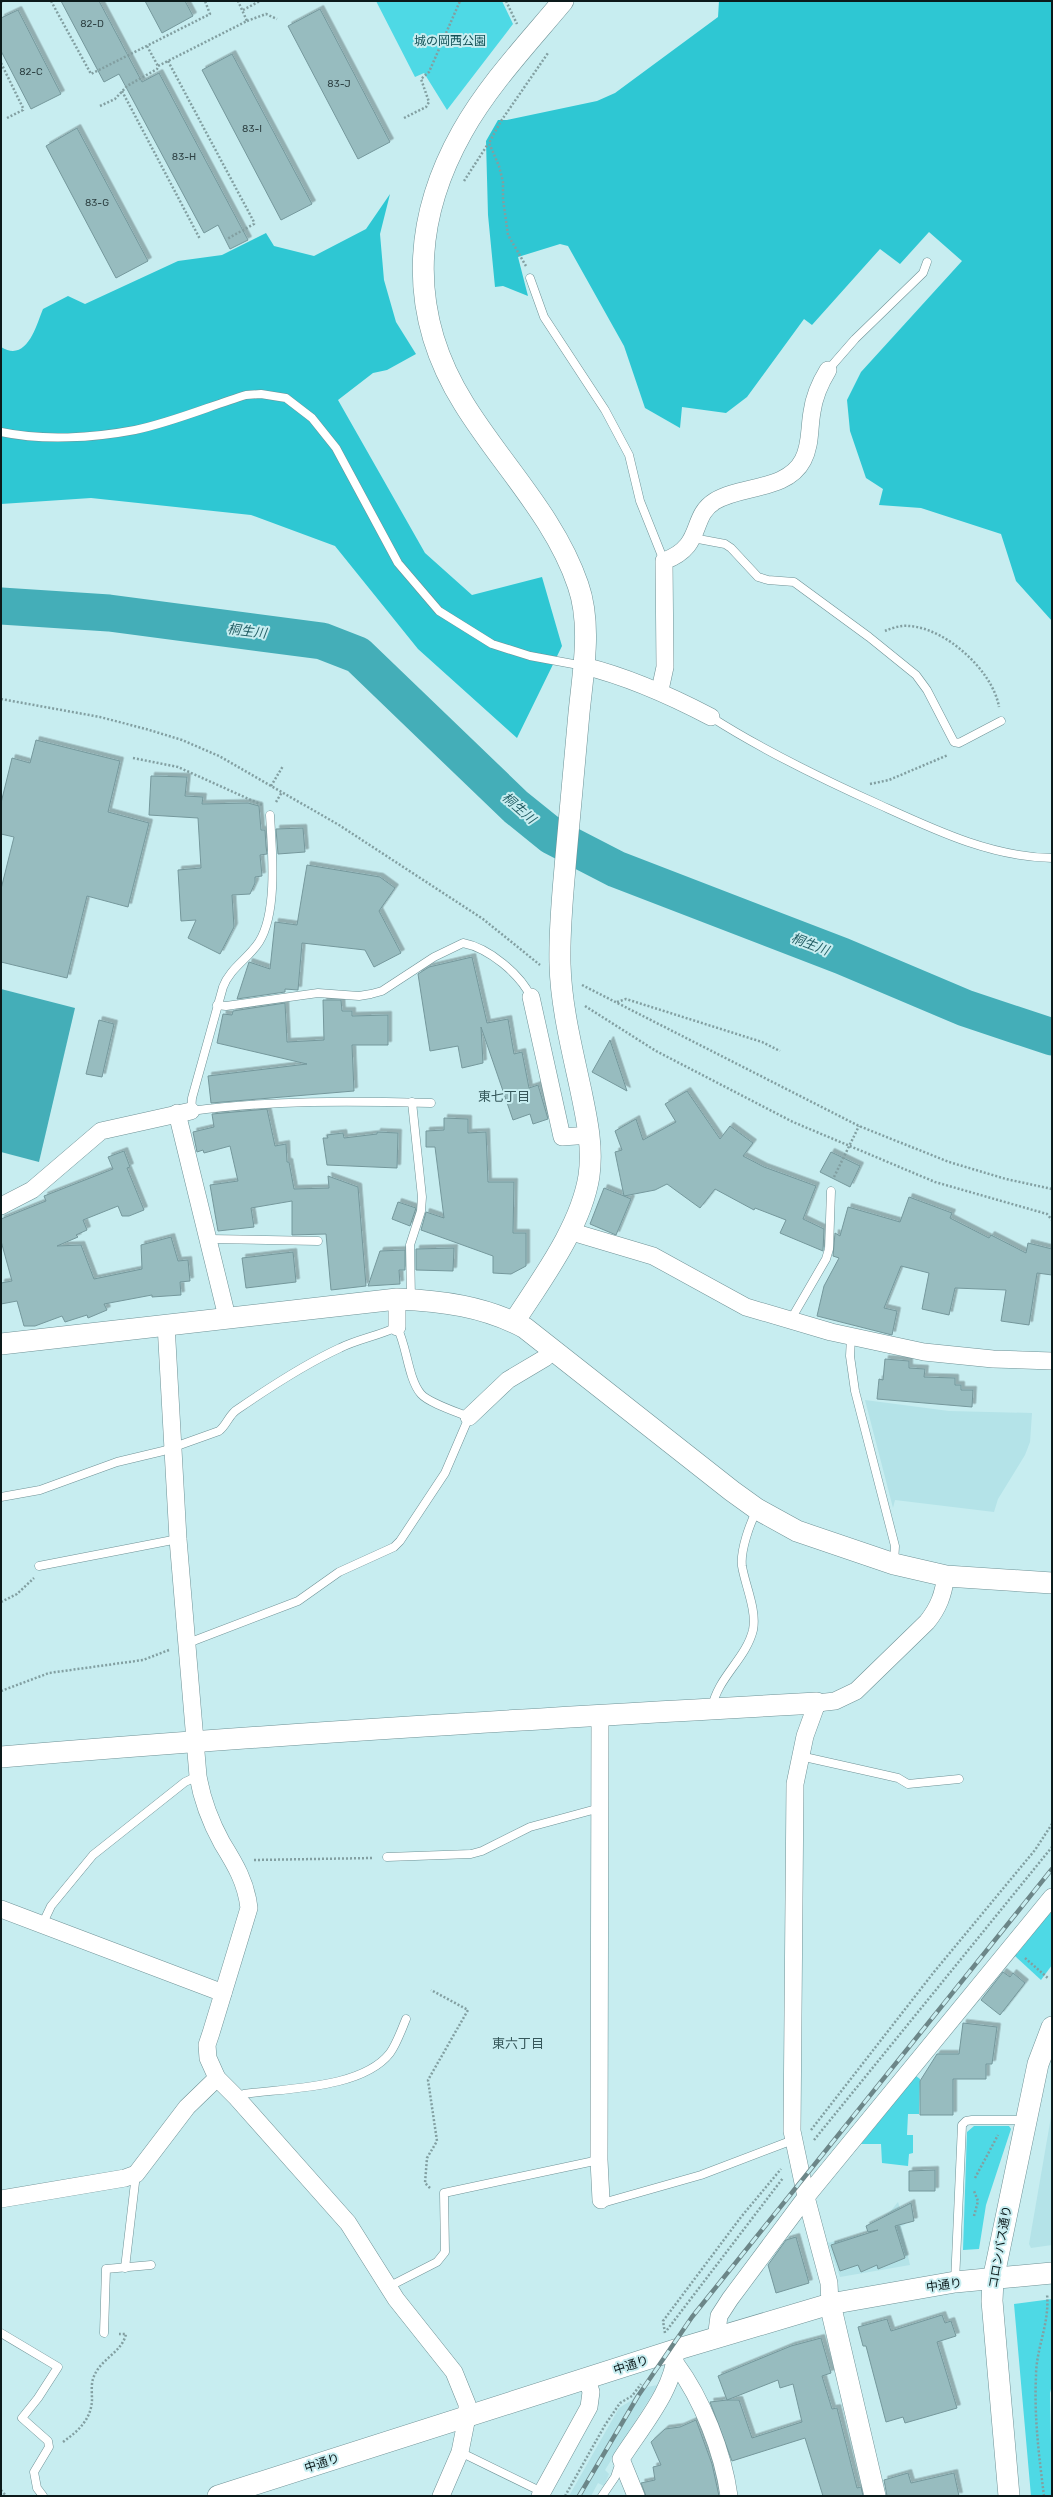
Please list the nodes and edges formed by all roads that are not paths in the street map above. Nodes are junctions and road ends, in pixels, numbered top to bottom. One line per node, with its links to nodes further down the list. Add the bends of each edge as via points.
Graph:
1 (563, 1): 8 (street, via 496,81 464,129 449,157 430,210 422,259 429,325 447,373 463,403 547,522 565,553 579,587 585,627)
2 (927, 262): 4 (lane, via 923,273 855,339)
3 (530, 278): 7 (lane, via 544,317 605,410 629,455 640,501)
4 (828, 370): 6 (street, via 815,400 808,449 803,461 796,469 777,481 714,501 702,514)
5 (1, 432): 8 (lane, via 22,436 76,436 136,430 246,395 261,394 286,398 312,418 336,448 398,562 439,611 492,644)
6 (693, 538): 7 (street, via 683,551); 11 (lane, via 731,548 758,577 794,582 869,637 916,675 927,690 954,742 959,742)
7 (664, 561): 9 (street, via 665,667)
8 (583, 672): 9 (street, via 610,672); 19 (street, via 562,895 551,965 564,1003)
9 (660, 690): 10 (street)
10 (711, 717): 13 (lane, via 743,737 831,782 924,824 987,849 1007,854)
11 (1001, 721)
12 (269, 811): 15 (lane, via 273,888 262,936 258,944 227,976)
13 (1052, 858)
14 (531, 997): 15 (lane, via 502,963 486,950 463,943 434,957 382,991 371,994 359,996 318,993 226,1006); 19 (street, via 562,1137)
15 (217, 1005): 18 (lane, via 192,1098)
16 (412, 1102): 17 (lane); 18 (lane, via 227,1107); 25 (lane, via 422,1197 421,1211 410,1245)
17 (431, 1103)
18 (184, 1112): 21 (street, via 101,1131 32,1190); 23 (street)
19 (590, 1135): 22 (street, via 589,1179)
20 (831, 1191): 27 (lane, via 829,1249)
21 (1, 1206)
22 (569, 1231): 27 (street, via 652,1256 746,1307); 28 (street)
23 (209, 1239): 24 (lane); 26 (street)
24 (318, 1241)
25 (404, 1299): 26 (street); 28 (street, via 464,1306); 30 (street)
26 (227, 1317): 29 (street)
27 (790, 1321): 31 (street)
28 (514, 1322): 33 (street)
29 (166, 1324): 32 (street); 36 (street)
30 (397, 1328): 35 (lane, via 417,1388 422,1395); 36 (lane, via 338,1349 236,1410 225,1427)
31 (851, 1338): 34 (street, via 957,1356); 40 (lane, via 850,1356 855,1391 895,1546)
32 (1, 1344)
33 (554, 1349): 35 (street, via 545,1358 508,1380); 38 (street, via 676,1448)
34 (1052, 1361)
35 (469, 1417): 44 (lane, via 445,1473 394,1547 340,1572 298,1601)
36 (174, 1448): 37 (lane, via 117,1462 40,1490); 39 (street)
37 (1, 1497)
38 (757, 1509): 40 (street, via 797,1531); 46 (lane, via 749,1528 742,1564 753,1628 750,1640 714,1694)
39 (178, 1539): 41 (lane); 44 (street)
40 (894, 1564): 42 (street)
41 (39, 1566)
42 (946, 1576): 43 (street); 45 (street, via 942,1597 927,1622 856,1691 835,1701)
43 (1052, 1583)
44 (188, 1643): 48 (street)
45 (817, 1703): 46 (street); 49 (street)
46 (712, 1708): 47 (street)
47 (600, 1716): 48 (street); 53 (street)
48 (194, 1740): 50 (street); 51 (street)
49 (800, 1756): 52 (lane, via 898,1778 908,1784); 64 (street, via 795,1784)
50 (1, 1757)
51 (198, 1776): 57 (lane, via 185,1782 93,1855 51,1906); 58 (street, via 206,1810 235,1863 247,1894 249,1908)
52 (959, 1779)
53 (600, 1808): 54 (lane, via 530,1827 471,1854); 65 (street)
54 (388, 1858)
55 (1052, 1897): 67 (street)
56 (1, 1909): 57 (street)
57 (42, 1925): 58 (street)
58 (222, 1993): 61 (street, via 207,2045 208,2058)
59 (406, 2019): 62 (lane, via 390,2053 366,2072 317,2085 244,2094)
60 (1052, 2027): 63 (street, コロンバス通り, via 1038,2064)
61 (217, 2078): 62 (street); 66 (street, via 187,2107)
62 (237, 2098): 75 (street, via 348,2223)
63 (1026, 2120): 73 (street, コロンバス通り); 74 (lane, via 972,2120 962,2125)
64 (793, 2140): 67 (street); 69 (lane, via 701,2175 606,2202)
65 (599, 2160): 69 (street); 75 (lane, via 444,2193 445,2252 437,2262)
66 (136, 2174): 68 (street, via 126,2178); 71 (lane)
67 (806, 2197): 76 (street, via 830,2283); 79 (street, via 719,2316)
68 (1, 2199)
69 (602, 2200)
70 (151, 2265): 71 (lane)
71 (125, 2268): 78 (lane, via 106,2269)
72 (1052, 2273): 73 (street, 中通り)
73 (993, 2280): 74 (street, 中通り); 93 (street, コロンバス通り, via 992,2302)
74 (955, 2282): 76 (street, 中通り)
75 (388, 2287): 82 (street, via 454,2372 467,2404)
76 (830, 2304): 79 (street, 中通り); 92 (street)
77 (1, 2333): 86 (lane, via 58,2367 22,2418 48,2441 49,2447 34,2472 37,2488)
78 (104, 2333)
79 (716, 2339): 80 (street, 中通り)
80 (672, 2349): 81 (street, 中通り); 84 (street, via 668,2384); 91 (street, via 719,2452)
81 (587, 2379): 82 (street, 中通り); 85 (street, via 591,2392 589,2408)
82 (467, 2416): 83 (street); 87 (street, 中通り)
83 (460, 2452): 85 (lane); 88 (street)
84 (621, 2459): 89 (lane, via 615,2477); 90 (street)
85 (541, 2494)
86 (43, 2496)
87 (218, 2496)
88 (441, 2496)
89 (602, 2496)
90 (636, 2496)
91 (728, 2496)
92 (875, 2496)
93 (1009, 2496)

